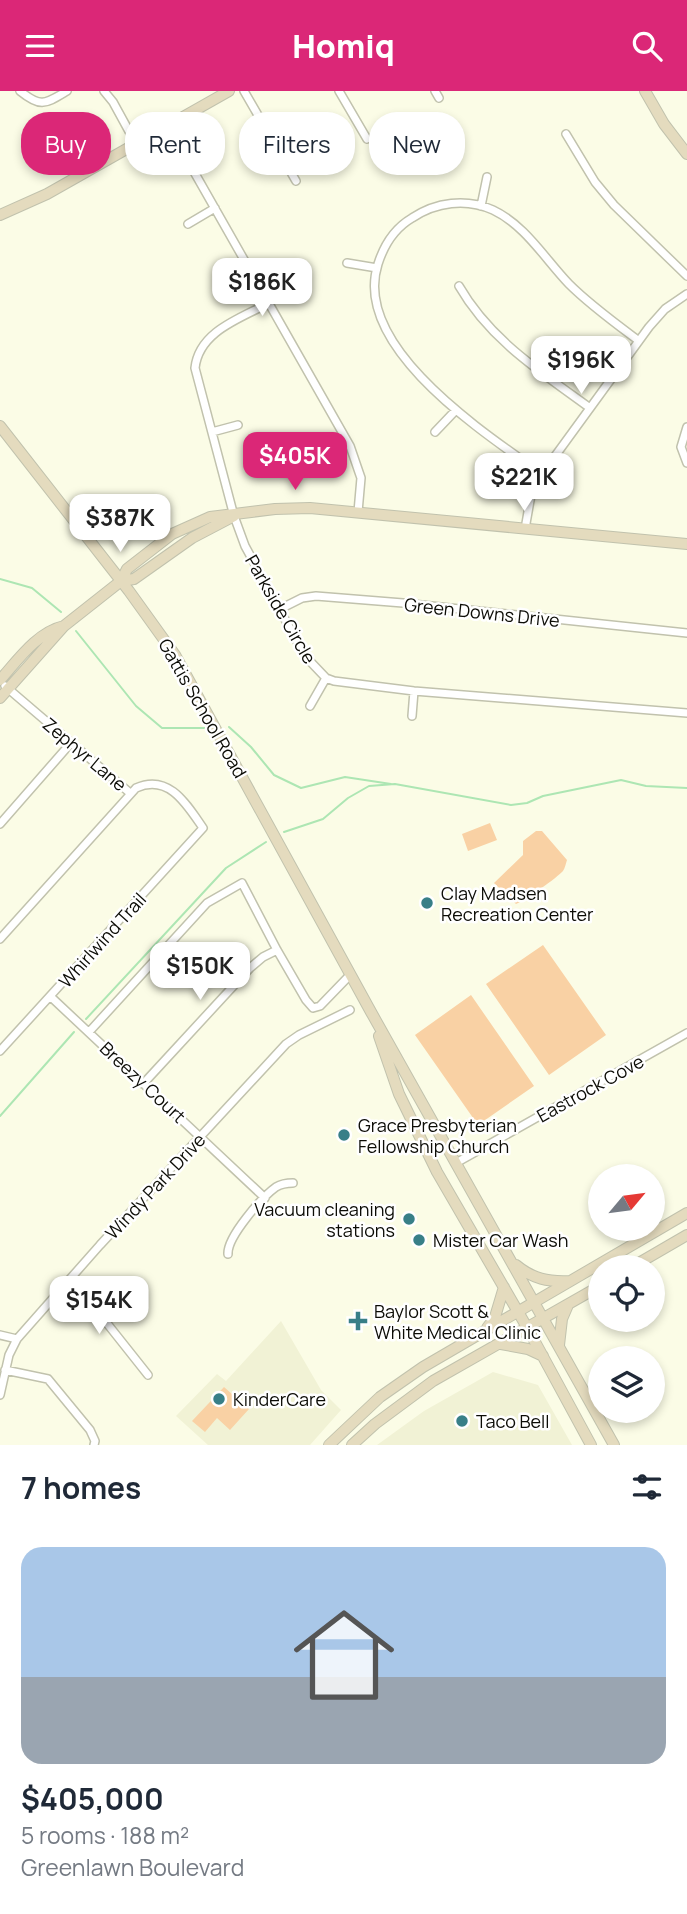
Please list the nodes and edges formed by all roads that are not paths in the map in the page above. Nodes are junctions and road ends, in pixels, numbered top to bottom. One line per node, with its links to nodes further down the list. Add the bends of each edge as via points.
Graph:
1 (20, 91): 2 (street, via 43,103)
2 (68, 91)
3 (104, 91): 9 (street)
4 (229, 91): 8 (main road)
5 (244, 91): 16 (street)
6 (339, 91): 11 (street)
7 (645, 91): 13 (main road)
8 (192, 112)
9 (125, 124)
10 (566, 134): 23 (street, via 614,205)
11 (367, 139)
12 (125, 150): 19 (main road)
13 (687, 154)
14 (196, 175): 18 (street)
15 (487, 177): 17 (street)
16 (296, 181)
17 (481, 205): 22 (street, via 443,205 409,219 392,235); 27 (street, via 512,222 571,286)
18 (215, 208): 20 (street); 26 (street)
19 (0, 215)
20 (188, 224)
21 (348, 263): 22 (street)
22 (377, 268): 29 (street, via 376,302 386,329 404,356)
23 (687, 276)
24 (459, 286): 28 (street, via 502,342)
25 (687, 295): 27 (street, via 656,318)
26 (269, 303): 33 (street, Parkside Circle, via 214,333 198,354 197,376); 37 (street, via 355,456 361,478)
27 (639, 341): 28 (street)
28 (590, 408): 36 (street)
29 (455, 411): 34 (street); 36 (street)
30 (238, 425): 33 (street)
31 (0, 426): 41 (main road, Gattis School Road)
32 (687, 426): 35 (street, via 681,447)
33 (212, 432): 38 (street, Parkside Circle)
34 (435, 432)
35 (687, 463)
36 (541, 474): 39 (street, via 531,495)
37 (358, 512): 38 (main road, via 292,508); 39 (main road)
38 (234, 516): 41 (main road, via 210,517 172,534 127,569); 42 (street, Parkside Circle)
39 (525, 529): 40 (main road)
40 (687, 544)
41 (121, 581): 45 (main road); 57 (main road, Gattis School Road, via 175,655)
42 (280, 609): 43 (street, Green Downs Drive, via 316,596); 44 (street, Parkside Circle, via 305,656)
43 (687, 632)
44 (326, 678): 46 (street, Parkside Circle); 48 (street)
45 (3, 683): 47 (main road); 51 (street, Zephyr Lane)
46 (414, 691): 49 (street, Parkside Circle); 50 (street)
47 (0, 698)
48 (310, 706)
49 (687, 713)
50 (412, 716)
51 (70, 744): 52 (street, Zephyr Lane); 53 (street)
52 (130, 793): 54 (street, Zephyr Lane, via 150,783 169,788); 55 (street)
53 (0, 824)
54 (203, 828): 58 (street, Whirlwind Trail)
55 (0, 939)
56 (277, 950): 57 (street, via 313,1008); 61 (street, via 242,883 206,903); 64 (street, via 250,968)
57 (350, 975): 60 (main road, Gattis School Road)
58 (51, 997): 61 (street, Breezy Court); 63 (street, Whirlwind Trail)
59 (349, 1010): 65 (street, Windy Park Drive, via 286,1044)
60 (371, 1012): 66 (main road, Gattis School Road); 76 (main road, Gattis School Road, via 415,1129)
61 (89, 1032): 64 (street, Breezy Court)
62 (687, 1033): 66 (street, Eastrock Cove)
63 (0, 1051)
64 (144, 1084): 65 (street, Breezy Court)
65 (201, 1137): 68 (street, Breezy Court); 75 (street, Windy Park Drive)
66 (456, 1163): 73 (main road, Gattis School Road)
67 (293, 1182): 68 (street, via 276,1187)
68 (265, 1198): 71 (street, via 232,1237)
69 (687, 1213): 74 (main road)
70 (687, 1235): 72 (main road)
71 (228, 1254)
72 (653, 1255)
73 (512, 1261): 74 (main road, via 537,1279); 78 (main road, Gattis School Road)
74 (570, 1281): 78 (main road)
75 (67, 1282): 85 (street, Windy Park Drive); 90 (street)
76 (504, 1287): 80 (main road, Gattis School Road); 83 (main road)
77 (588, 1293): 79 (main road)
78 (535, 1302): 80 (main road); 81 (main road, Gattis School Road)
79 (568, 1304): 81 (main road); 87 (main road)
80 (518, 1312): 82 (main road, Gattis School Road); 83 (main road)
81 (545, 1319): 82 (main road); 87 (main road, Gattis School Road)
82 (528, 1329): 86 (main road); 88 (main road, Gattis School Road)
83 (486, 1330): 93 (main road, via 380,1397)
84 (0, 1335): 85 (street)
85 (17, 1339): 89 (street, Windy Park Drive)
86 (500, 1344): 88 (main road); 94 (main road, via 433,1381)
87 (559, 1345): 96 (main road, Gattis School Road)
88 (543, 1356): 95 (main road, Gattis School Road)
89 (5, 1370): 91 (street, Windy Park Drive); 92 (street, via 48,1379 90,1430)
90 (148, 1375)
91 (0, 1395)
92 (94, 1445)
93 (329, 1445)
94 (352, 1445)
95 (591, 1445)
96 (614, 1445)

